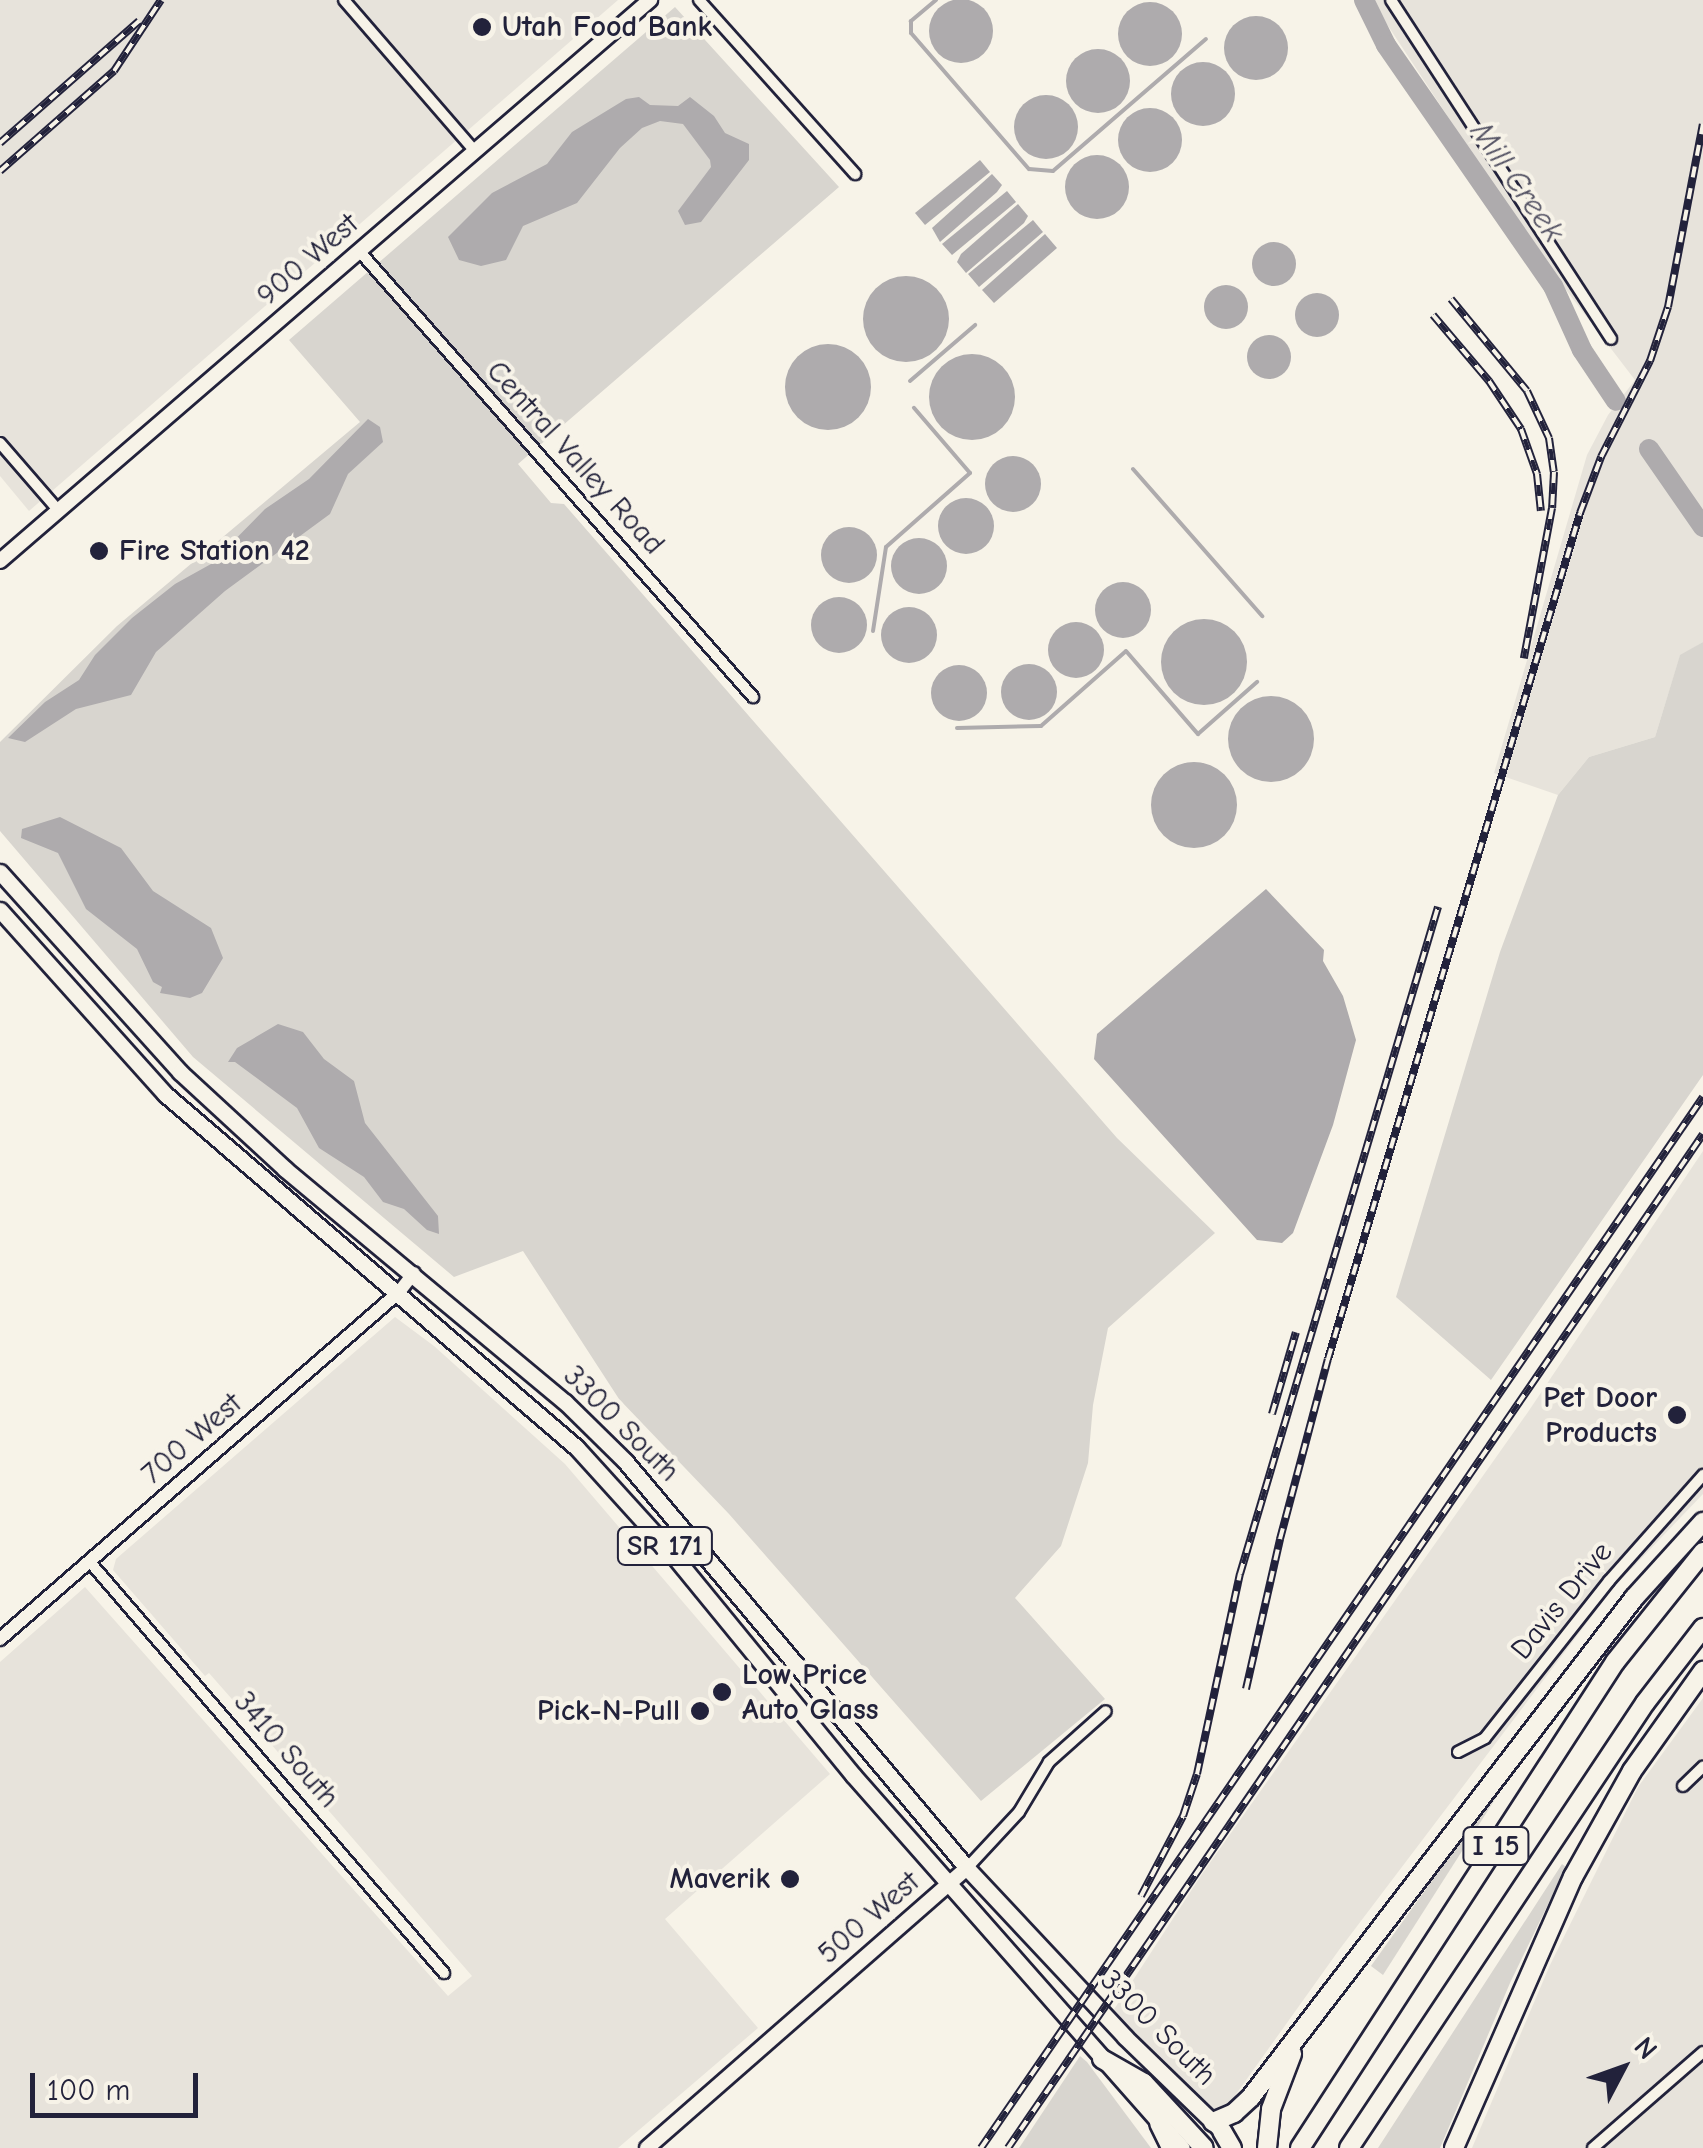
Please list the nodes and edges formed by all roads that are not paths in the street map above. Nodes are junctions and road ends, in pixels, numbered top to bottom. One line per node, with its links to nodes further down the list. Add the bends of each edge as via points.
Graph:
1 (344, 0): 5 (street)
2 (650, 0): 5 (main road, 900 West)
3 (699, 0): 6 (street)
4 (1391, 0): 8 (street)
5 (474, 151): 7 (main road, 900 West)
6 (855, 174)
7 (360, 252): 10 (main road, 900 West); 12 (street, Central Valley Road)
8 (1611, 339)
9 (0, 443): 10 (street)
10 (58, 510): 11 (main road, 900 West)
11 (0, 561)
12 (753, 697)
13 (0, 872): 15 (main road, 3300 South / SR 171, via 180,1072)
14 (0, 910): 16 (main road, 3300 South / SR 171, via 164,1094)
15 (414, 1273): 16 (street, 700 West); 28 (main road, 3300 South / SR 171, via 625,1461)
16 (399, 1292): 20 (street, 700 West); 29 (main road, 3300 South / SR 171, via 578,1448)
17 (1703, 1475): 25 (street, Davis Drive, via 1616,1572 1486,1738)
18 (1703, 1522): 31 (highway, via 1634,1598)
19 (1703, 1552): 42 (highway, I 15, via 1615,1662)
20 (89, 1562): 22 (street, 700 West); 30 (street, 3410 South)
21 (1703, 1628): 43 (highway, I 15, via 1645,1704)
22 (0, 1639)
23 (1703, 1671): 44 (highway, via 1632,1771 1573,1877)
24 (1106, 1710): 28 (street, 500 West, via 1050,1762 1019,1812)
25 (1458, 1752)
26 (1703, 1767): 27 (street)
27 (1683, 1786)
28 (966, 1868): 29 (main road, 500 West); 35 (main road, 3300 South / SR 171)
29 (949, 1885): 33 (main road, 3300 South / SR 171); 37 (main road, 500 West)
30 (444, 1973)
31 (1298, 2040): 35 (highway, via 1234,2113); 41 (highway, via 1271,2109)
32 (1703, 2052): 36 (street)
33 (1102, 2060): 34 (main road, 3300 South / SR 171); 40 (highway, via 1144,2083)
34 (1159, 2123): 38 (highway); 39 (main road, 3300 South / SR 171)
35 (1226, 2137)
36 (1607, 2143): 45 (street)
37 (647, 2148)
38 (1171, 2148)
39 (1182, 2148)
40 (1204, 2148)
41 (1267, 2148)
42 (1300, 2148)
43 (1349, 2148)
44 (1457, 2148)
45 (1593, 2148)

